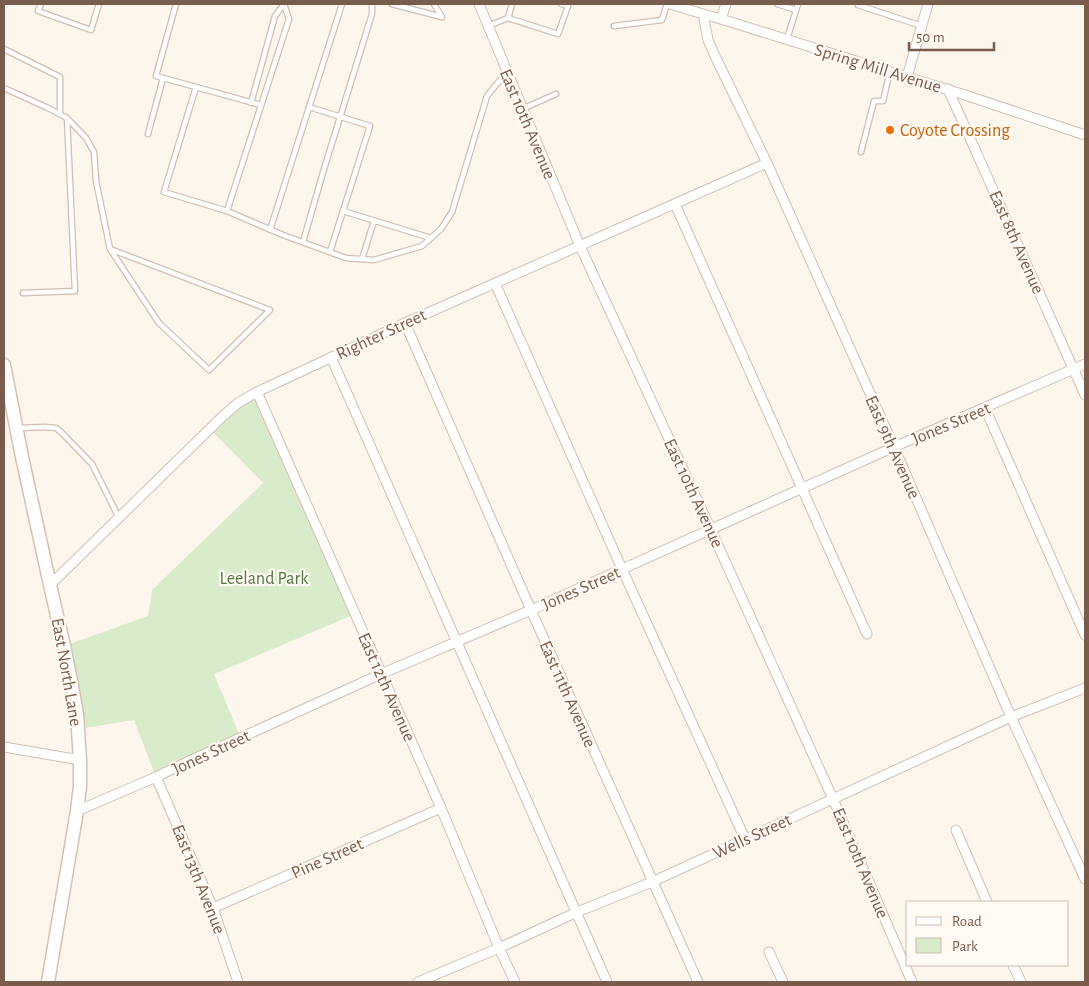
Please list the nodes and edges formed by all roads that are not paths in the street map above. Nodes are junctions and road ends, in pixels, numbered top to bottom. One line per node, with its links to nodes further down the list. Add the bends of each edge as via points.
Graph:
1 (41, 4): 2 (lane, via 38,11 91,30)
2 (99, 4)
3 (176, 4): 30 (lane, via 156,76)
4 (284, 4): 35 (lane, via 275,16); 36 (lane, via 289,19)
5 (342, 4): 37 (lane)
6 (372, 4): 40 (lane, via 372,14)
7 (392, 4): 8 (lane, via 442,17)
8 (434, 4)
9 (478, 4): 22 (street, East 10th Avenue)
10 (512, 4): 20 (lane)
11 (561, 4): 20 (lane, via 568,6 558,34)
12 (669, 4): 19 (street, Spring Mill Avenue); 23 (lane, via 662,20)
13 (726, 4): 21 (street)
14 (777, 4): 18 (lane)
15 (798, 4): 18 (lane)
16 (928, 4): 24 (street)
17 (858, 5): 24 (lane)
18 (796, 10): 25 (lane)
19 (704, 14): 21 (street, Spring Mill Avenue); 45 (street, East 9th Avenue, via 708,40)
20 (508, 18): 22 (lane)
21 (721, 18): 25 (street, Spring Mill Avenue)
22 (488, 26): 28 (street, East 10th Avenue)
23 (614, 26)
24 (922, 26): 29 (street)
25 (787, 39): 27 (street, Spring Mill Avenue)
26 (4, 49): 39 (lane, via 60,77)
27 (890, 71): 29 (street, Spring Mill Avenue); 44 (lane, via 883,101 874,101)
28 (506, 73): 38 (street, East 10th Avenue); 51 (lane, via 487,96 452,212)
29 (907, 77): 33 (street, Spring Mill Avenue)
30 (163, 78): 31 (lane); 42 (lane)
31 (196, 87): 35 (lane); 47 (lane, via 164,192)
32 (4, 88): 39 (lane)
33 (948, 89): 43 (street, Spring Mill Avenue); 63 (street, East 8th Avenue)
34 (556, 94): 38 (lane)
35 (251, 103): 36 (lane)
36 (261, 105): 47 (lane)
37 (309, 106): 40 (lane); 50 (lane)
38 (522, 108): 53 (street, East 10th Avenue)
39 (60, 114): 41 (lane)
40 (340, 116): 48 (lane, via 370,126); 52 (lane)
41 (67, 118): 54 (lane, via 94,152 96,180); 58 (lane, via 74,291)
42 (148, 134)
43 (1085, 135)
44 (861, 152)
45 (766, 163): 46 (street, Righter Street); 68 (street, East 9th Avenue)
46 (675, 204): 53 (street, Righter Street); 69 (street)
47 (227, 211): 50 (lane)
48 (343, 211): 49 (lane); 55 (lane)
49 (374, 221): 51 (lane); 56 (lane)
50 (270, 230): 52 (lane)
51 (431, 238): 56 (lane, via 422,246 374,260)
52 (303, 242): 55 (lane)
53 (580, 246): 57 (street, Righter Street); 71 (street, East 10th Avenue)
54 (110, 249): 54 (lane, via 159,323 209,370 270,310)
55 (330, 252): 56 (lane)
56 (362, 259)
57 (495, 283): 59 (street, Righter Street); 72 (street)
58 (23, 294)
59 (405, 323): 60 (street, Righter Street); 74 (street, East 11th Avenue)
60 (330, 358): 64 (street, Righter Street); 77 (street)
61 (1085, 364): 63 (street, Jones Street)
62 (4, 365): 67 (street, East North Lane)
63 (1074, 370): 65 (street, East 8th Avenue); 66 (street, Jones Street)
64 (257, 392): 70 (street, Righter Street, via 223,416); 78 (street, East 12th Avenue)
65 (1085, 395)
66 (985, 408): 68 (street, Jones Street); 76 (street)
67 (12, 420): 70 (lane, via 56,428 62,433 92,464); 73 (street, East North Lane)
68 (894, 447): 69 (street, Jones Street); 80 (street, East 9th Avenue)
69 (803, 488): 71 (street, Jones Street); 75 (street)
70 (119, 518): 73 (street, Righter Street)
71 (712, 530): 72 (street, Jones Street); 84 (street, East 10th Avenue)
72 (622, 569): 74 (street, Jones Street); 88 (street)
73 (50, 585): 82 (street, East North Lane, via 77,714)
74 (531, 610): 77 (street, Jones Street); 90 (street, East 11th Avenue)
75 (867, 634)
76 (1085, 635)
77 (456, 642): 78 (street, Jones Street); 93 (street)
78 (381, 674): 83 (street, Jones Street); 85 (street, East 12th Avenue)
79 (1085, 688): 80 (street, Wells Street)
80 (1011, 717): 84 (street, Wells Street); 89 (street, East 9th Avenue)
81 (4, 747): 82 (street)
82 (80, 760): 86 (street, East North Lane)
83 (156, 777): 86 (street, Jones Street); 92 (street, East 13th Avenue)
84 (833, 799): 88 (street, Wells Street); 104 (street, East 10th Avenue)
85 (441, 808): 92 (street, Pine Street); 94 (street, East 12th Avenue)
86 (77, 811): 97 (street, East North Lane)
87 (956, 830): 91 (street)
88 (745, 839): 90 (street, Wells Street)
89 (1085, 879)
90 (652, 882): 93 (street, Wells Street); 102 (street, East 11th Avenue)
91 (987, 901)
92 (213, 908): 98 (street, East 13th Avenue)
93 (577, 912): 94 (street, Wells Street); 101 (street)
94 (499, 948): 99 (street, Wells Street); 100 (street, East 12th Avenue)
95 (769, 952): 103 (street)
96 (1013, 966): 105 (street)
97 (48, 982)
98 (238, 982)
99 (418, 982)
100 (515, 982)
101 (607, 982)
102 (698, 982)
103 (783, 982)
104 (912, 982)
105 (1021, 982)

